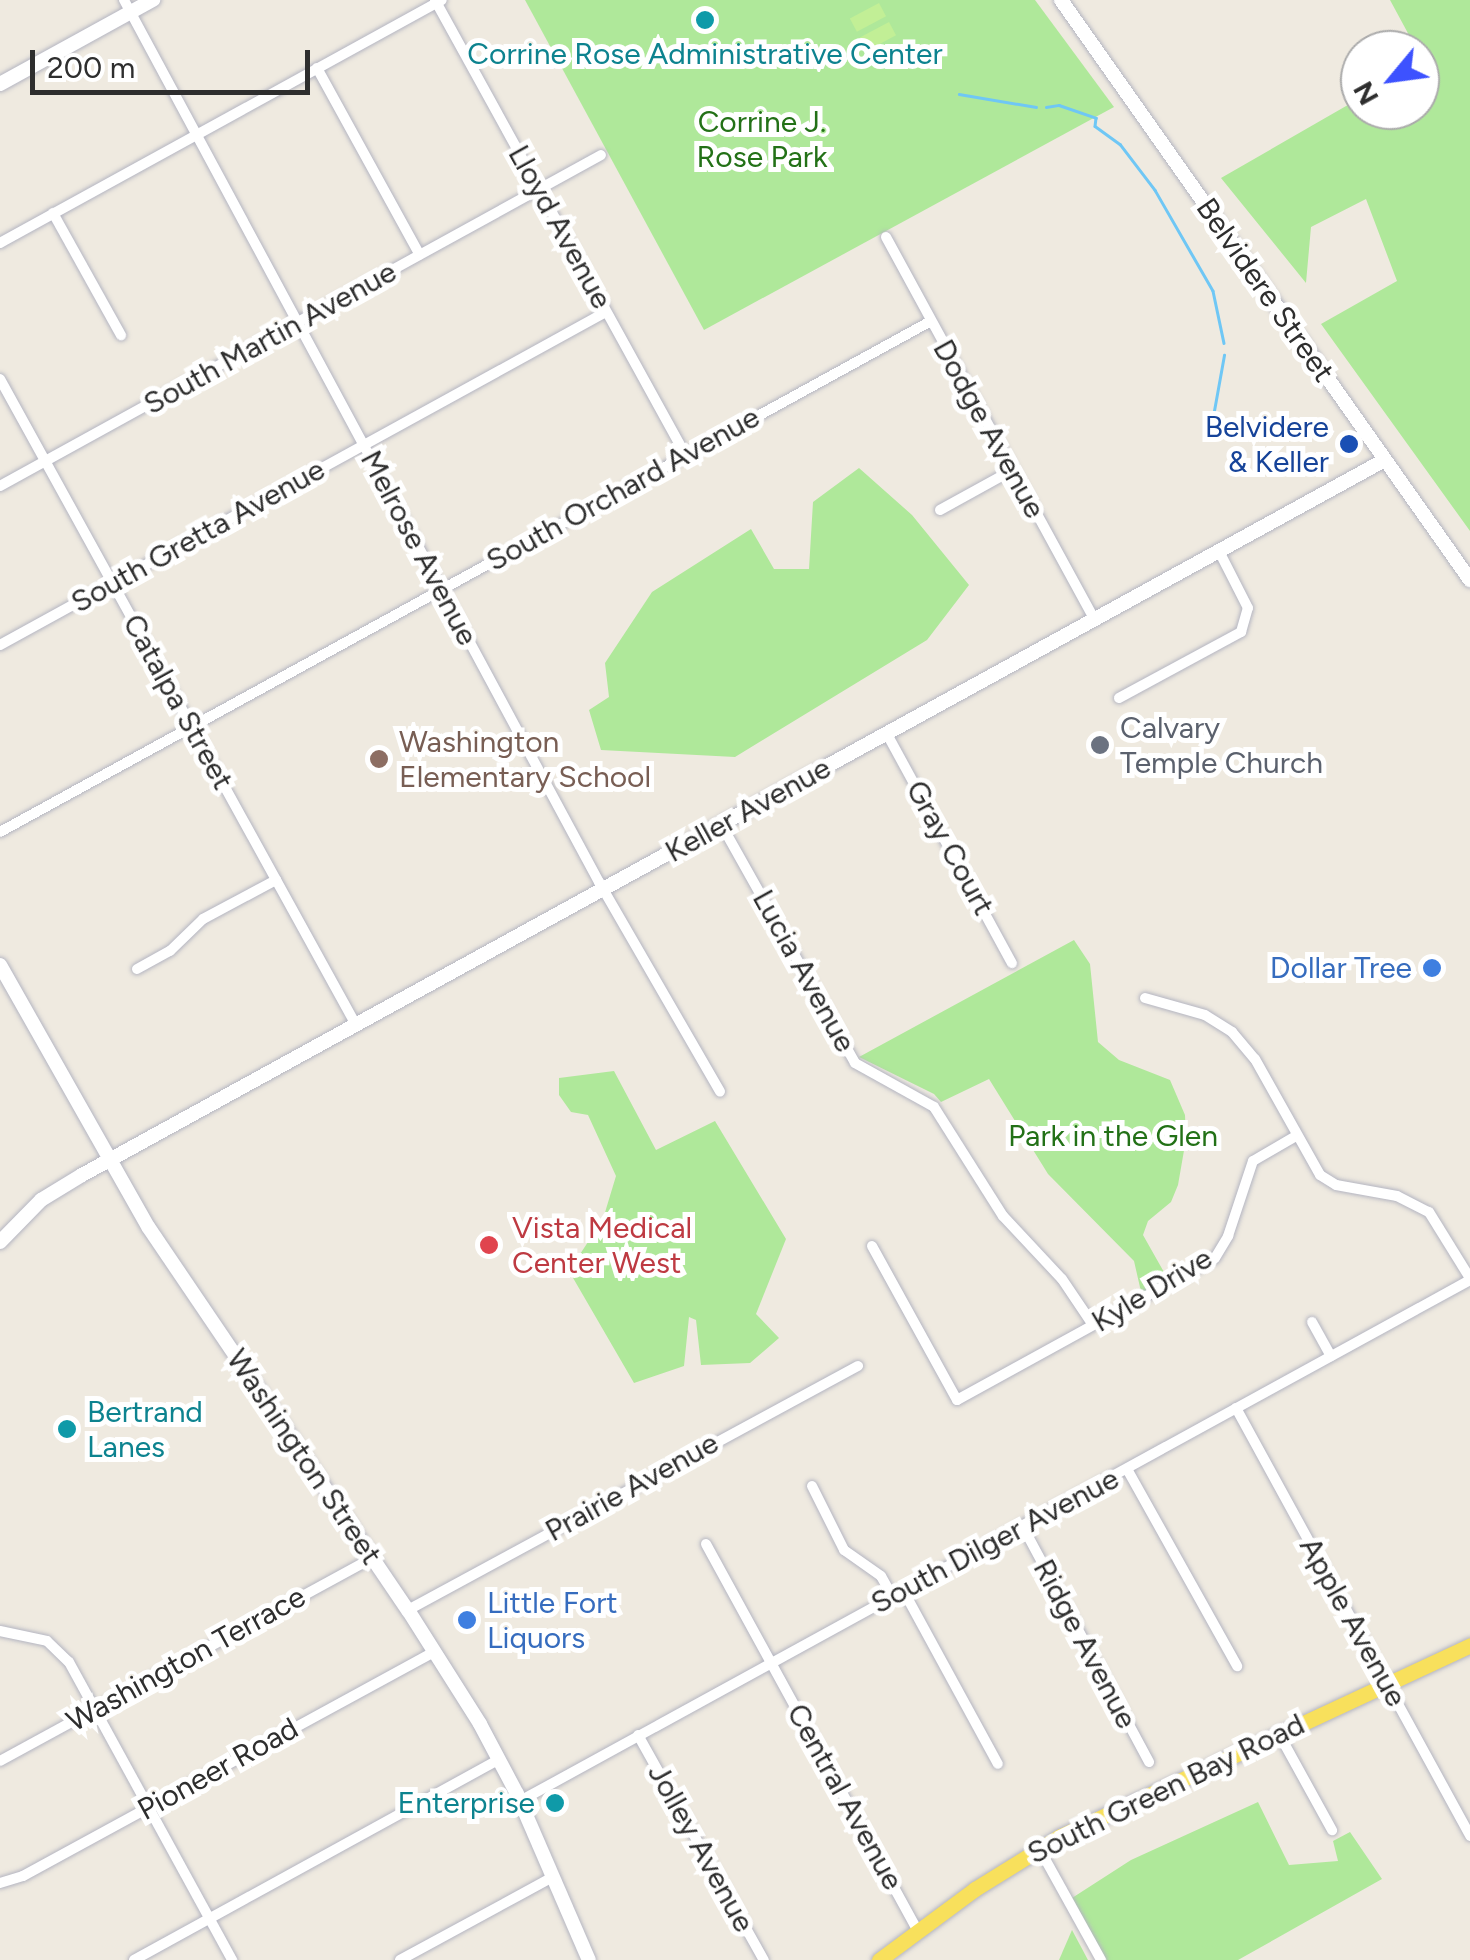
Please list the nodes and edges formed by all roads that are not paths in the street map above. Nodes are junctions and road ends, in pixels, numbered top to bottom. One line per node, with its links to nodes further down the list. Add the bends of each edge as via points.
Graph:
1 (153, 0): 4 (main road)
2 (1061, 0): 21 (main road, Belvidere Street)
3 (438, 1): 5 (street); 9 (street, Lloyd Avenue)
4 (128, 6): 6 (main road); 7 (street, Melrose Avenue)
5 (317, 68): 7 (street); 13 (street)
6 (0, 84)
7 (196, 134): 10 (street); 16 (street, Melrose Avenue)
8 (601, 156): 9 (street, South Martin Avenue)
9 (539, 189): 13 (street, South Martin Avenue); 14 (street, Lloyd Avenue)
10 (53, 213): 12 (street); 17 (street)
11 (886, 237): 15 (street, Dodge Avenue)
12 (0, 243)
13 (420, 255): 16 (street, South Martin Avenue)
14 (606, 312): 19 (street, South Gretta Avenue); 20 (street, Lloyd Avenue)
15 (931, 321): 20 (street, South Orchard Avenue); 23 (street, Dodge Avenue)
16 (298, 322): 19 (street, Melrose Avenue); 22 (street, South Martin Avenue)
17 (121, 336)
18 (0, 379): 22 (street, Catalpa Street)
19 (364, 445): 28 (street, South Gretta Avenue); 29 (street, Melrose Avenue)
20 (685, 454): 29 (street, South Orchard Avenue)
21 (1385, 460): 26 (main road, Keller Avenue); 27 (main road, Belvidere Street)
22 (45, 461): 24 (street, South Martin Avenue); 28 (street, Catalpa Street)
23 (1011, 471): 25 (street); 30 (street, Dodge Avenue)
24 (0, 486)
25 (940, 510)
26 (1219, 551): 30 (main road, Keller Avenue); 32 (street, via 1248,608 1241,632)
27 (1470, 580)
28 (112, 583): 31 (street, South Gretta Avenue); 33 (street, Catalpa Street)
29 (441, 589): 33 (street, South Orchard Avenue); 38 (street, Melrose Avenue)
30 (1095, 620): 34 (main road, Keller Avenue)
31 (0, 645)
32 (1119, 698)
33 (192, 727): 36 (street, South Orchard Avenue); 37 (street, Catalpa Street)
34 (887, 734): 35 (main road, Keller Avenue); 39 (street, Gray Court)
35 (722, 824): 38 (main road, Keller Avenue); 51 (street, Lucia Avenue, via 855,1064 934,1106 1003,1216 1062,1279)
36 (0, 832)
37 (276, 880): 41 (street, via 203,918 170,952); 43 (street, Catalpa Street)
38 (603, 889): 43 (main road, Keller Avenue); 44 (street, Melrose Avenue)
39 (1012, 963)
40 (0, 966): 46 (main road, Washington Street)
41 (137, 970)
42 (1146, 998): 45 (street, via 1205,1015 1232,1032 1255,1059)
43 (356, 1025): 46 (main road, Keller Avenue)
44 (720, 1092)
45 (1296, 1136): 49 (street, via 1326,1181 1396,1196 1429,1212); 51 (street, Kyle Drive, via 1252,1161 1228,1236 1214,1258)
46 (110, 1160): 47 (main road, Keller Avenue, via 41,1200); 59 (main road, Washington Street)
47 (0, 1242)
48 (872, 1246): 51 (street, Kyle Drive, via 956,1405)
49 (1470, 1279): 52 (street, South Dilger Avenue)
50 (1312, 1322): 52 (street)
51 (1093, 1326)
52 (1331, 1356): 54 (street, South Dilger Avenue)
53 (858, 1366): 62 (street, Prairie Avenue)
54 (1236, 1408): 55 (street, South Dilger Avenue); 68 (street, Apple Avenue)
55 (1127, 1469): 57 (street, South Dilger Avenue); 67 (street)
56 (812, 1486): 61 (street, via 844,1550 880,1576)
57 (1022, 1525): 60 (street, South Dilger Avenue); 74 (street, Ridge Avenue)
58 (706, 1544): 66 (street, Central Avenue)
59 (373, 1558): 62 (main road, Washington Street); 69 (street, Washington Terrace)
60 (904, 1590): 61 (street, South Dilger Avenue); 75 (street)
61 (892, 1596): 66 (street, South Dilger Avenue)
62 (408, 1610): 65 (main road, Washington Street)
63 (0, 1631): 69 (street, via 57,1648)
64 (1470, 1645): 68 (main road, South Green Bay Road)
65 (435, 1651): 73 (main road, Washington Street); 77 (street, Pioneer Road)
66 (771, 1663): 71 (street, South Dilger Avenue); 84 (street, Central Avenue)
67 (1237, 1666)
68 (1387, 1684): 70 (main road, South Green Bay Road); 79 (street, Apple Avenue)
69 (95, 1709): 72 (street, Washington Terrace); 77 (street)
70 (1279, 1734): 78 (street); 80 (main road, South Green Bay Road)
71 (638, 1735): 76 (street, South Dilger Avenue); 89 (street, Jolley Avenue)
72 (0, 1760)
73 (498, 1760): 76 (main road, Washington Street); 83 (street)
74 (1149, 1762)
75 (998, 1764)
76 (520, 1800): 81 (main road, Washington Street)
77 (148, 1806): 82 (street, Pioneer Road); 83 (street)
78 (1332, 1830)
79 (1470, 1836)
80 (1040, 1848): 84 (main road, South Green Bay Road); 91 (street)
81 (553, 1877): 87 (street); 88 (main road, Washington Street)
82 (0, 1883)
83 (209, 1919): 85 (street); 86 (street)
84 (918, 1930): 90 (main road, South Green Bay Road)
85 (134, 1960)
86 (232, 1960)
87 (400, 1960)
88 (589, 1960)
89 (764, 1960)
90 (879, 1960)
91 (1101, 1960)

